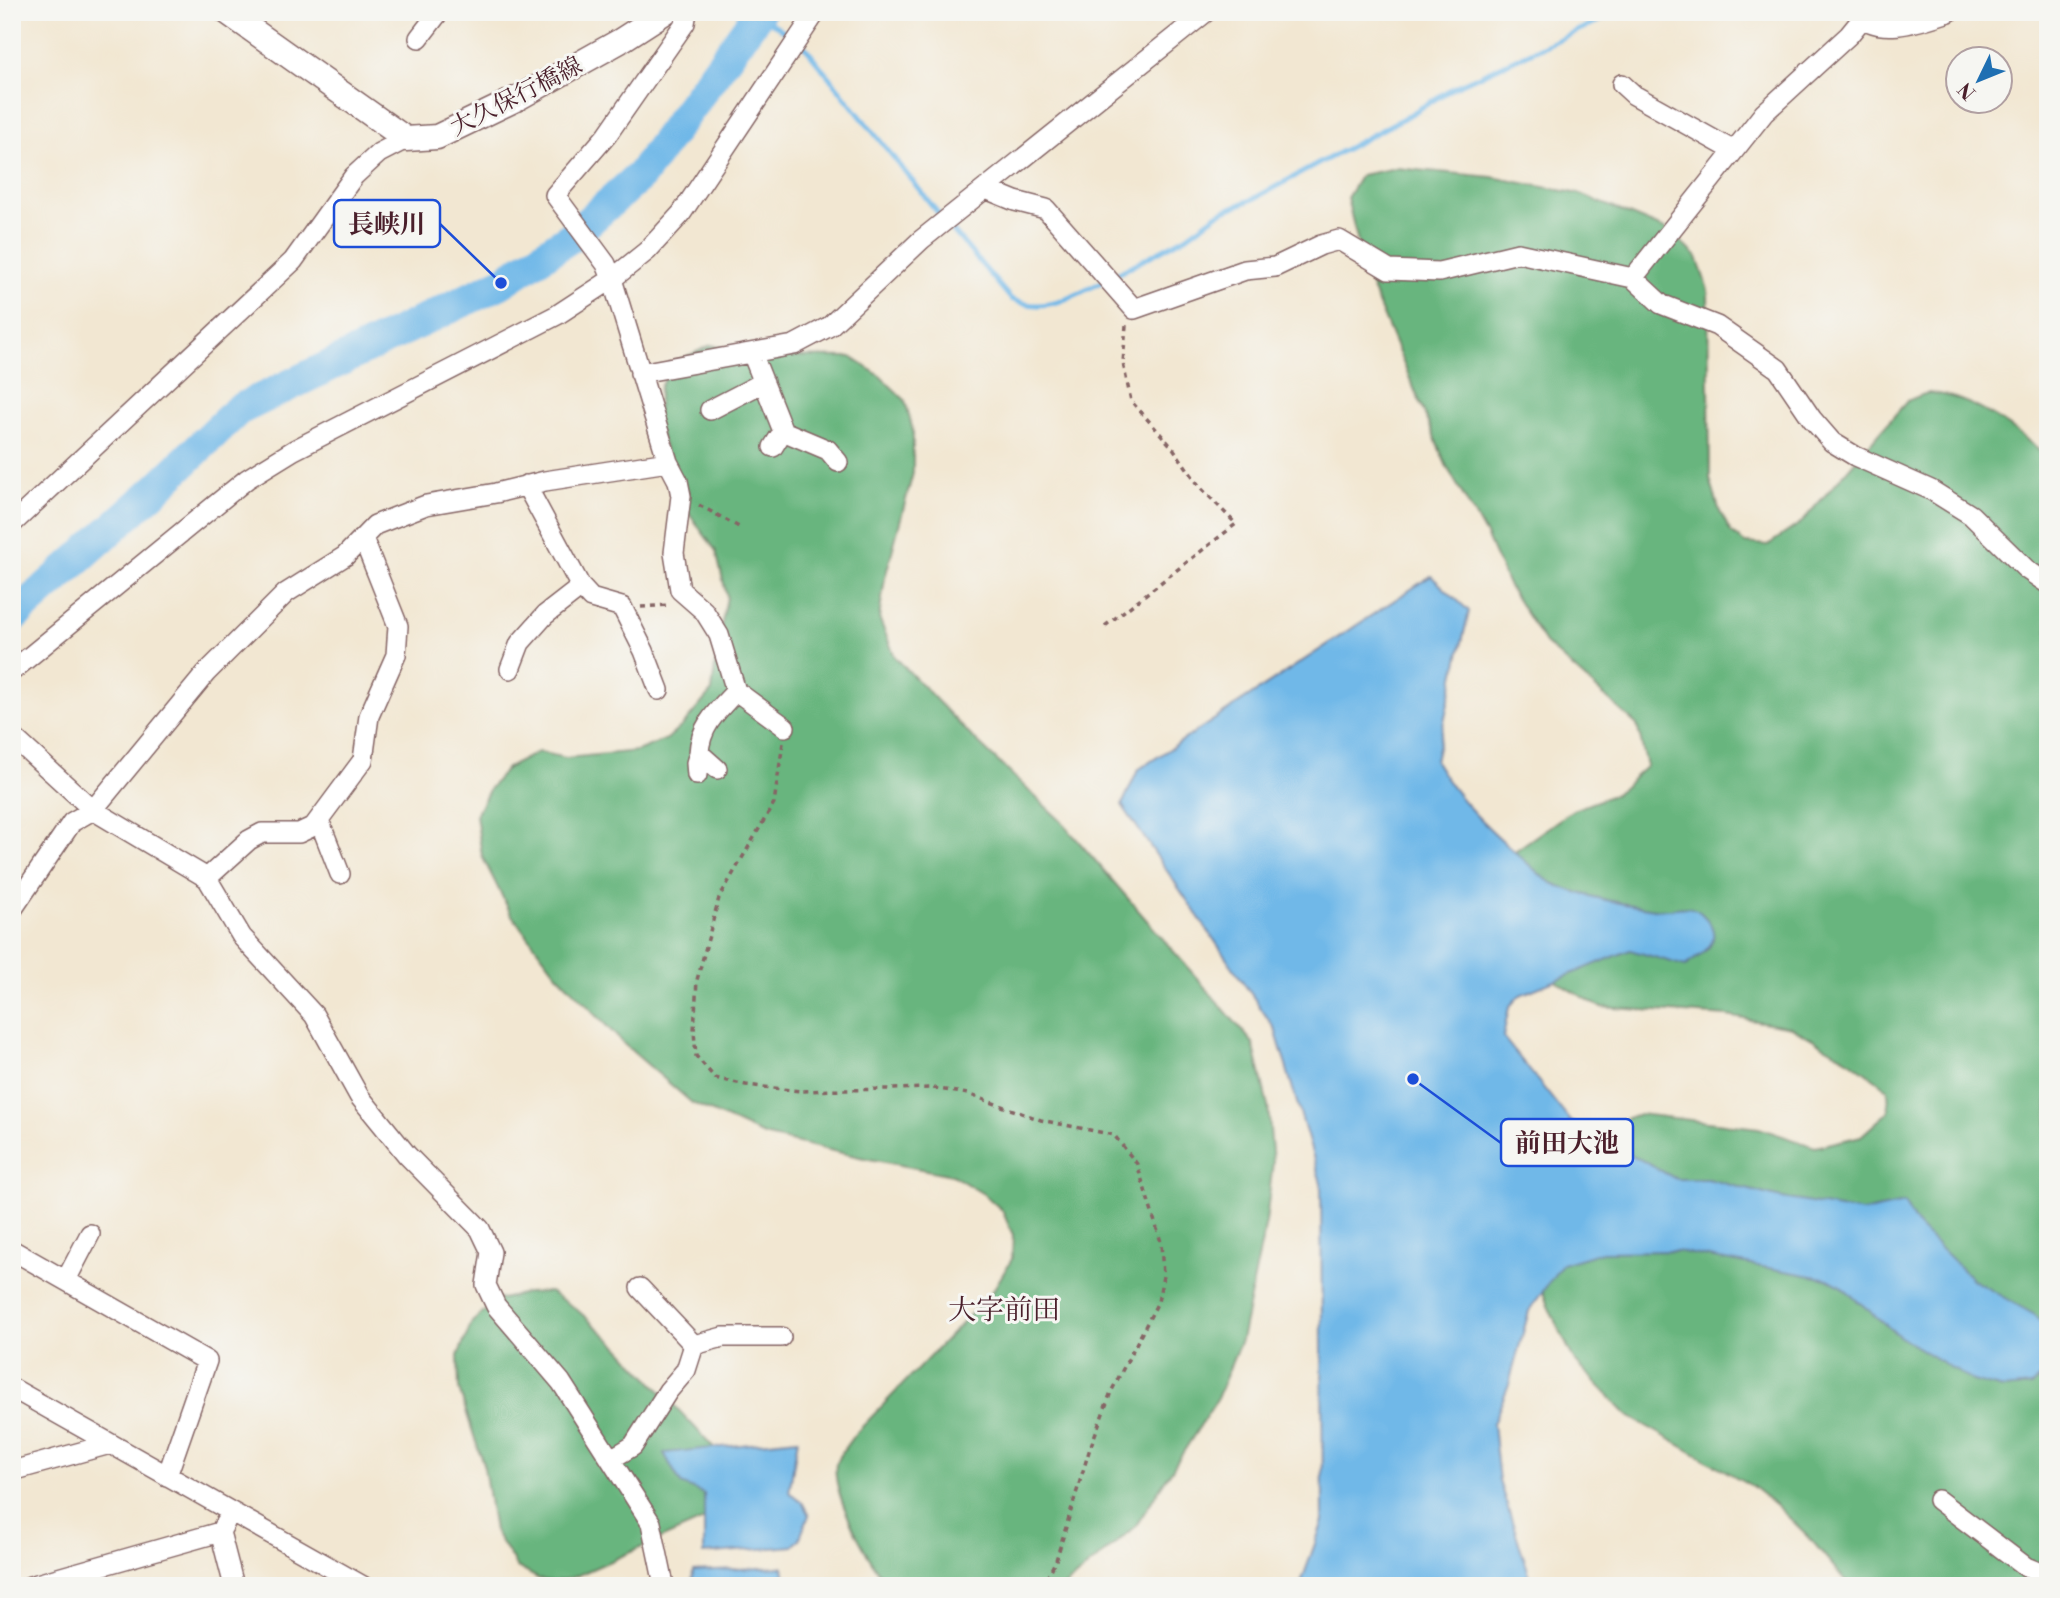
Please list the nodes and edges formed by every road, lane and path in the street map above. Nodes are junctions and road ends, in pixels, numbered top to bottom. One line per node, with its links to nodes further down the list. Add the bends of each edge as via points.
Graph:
1 (227, 12): 11 (main road)
2 (439, 12): 9 (street)
3 (665, 12): 11 (main road, 大久保行橋線, via 518,97 437,137)
4 (687, 12): 14 (street, via 685,23 607,135 555,195)
5 (816, 12): 14 (street, via 681,214 647,251)
6 (1206, 12): 13 (street)
7 (1949, 12): 8 (street, via 1904,26)
8 (1860, 16): 12 (street, via 1849,35 1764,113)
9 (419, 38)
10 (1622, 84): 12 (street)
11 (406, 139): 25 (street, via 379,153 354,176 293,261)
12 (1734, 151): 15 (street)
13 (986, 189): 16 (street, via 1046,209); 17 (street, via 921,240 830,326 794,345)
14 (609, 271): 18 (street); 34 (street, via 557,315 294,450 247,479)
15 (1633, 278): 16 (street, via 1518,253 1439,272 1389,270 1339,240 1275,267 1245,270 1134,309); 28 (street, via 1661,304 1717,326 1778,369 1832,442 1931,490 1971,515 2026,569)
16 (1128, 302): 32 (path, via 1122,363 1131,401 1236,524)
17 (752, 353): 18 (street); 19 (street)
18 (640, 373): 21 (street)
19 (764, 382): 20 (street); 22 (street, via 778,439 828,450)
20 (710, 410)
21 (667, 462): 23 (street); 24 (street)
22 (838, 462)
23 (526, 485): 27 (street, via 426,505 375,525); 29 (street)
24 (681, 496): 26 (path); 30 (street, via 674,553 680,590)
25 (12, 524)
26 (740, 527)
27 (363, 538): 42 (street, via 345,556 286,593 206,673); 43 (street, via 398,626 396,655 369,716 363,760)
28 (2048, 584)
29 (581, 587): 31 (street, via 591,598); 33 (street, via 545,615 520,643)
30 (686, 597): 31 (path, via 670,604); 36 (street, via 704,611 719,635)
31 (622, 607): 35 (street)
32 (1105, 626)
33 (510, 669)
34 (12, 671)
35 (659, 690)
36 (736, 691): 37 (street); 39 (street, via 709,720 699,739)
37 (785, 727): 66 (path, via 774,803 719,898 697,980 696,1056 715,1078 746,1085 800,1091 933,1088 968,1094 1041,1120 1114,1135 1138,1164 1161,1242 1163,1276 1158,1303 1111,1392 1056,1560)
38 (12, 736): 42 (street)
39 (699, 753): 40 (street); 41 (street)
40 (717, 769)
41 (697, 775)
42 (93, 810): 45 (street); 46 (street, via 72,822)
43 (319, 820): 44 (street); 45 (street, via 299,833 262,833)
44 (340, 874)
45 (208, 878): 55 (street, via 242,937 314,1015 359,1096 407,1155 480,1228 491,1252 486,1285 496,1306 561,1382)
46 (12, 910)
47 (90, 1234): 49 (street)
48 (12, 1250): 49 (street)
49 (66, 1280): 57 (street, via 207,1361)
50 (640, 1288): 52 (street)
51 (781, 1337): 52 (street, via 723,1337)
52 (694, 1345): 55 (street, via 686,1370 633,1446)
53 (12, 1388): 54 (street)
54 (110, 1444): 56 (street); 57 (street)
55 (611, 1459): 65 (street, via 651,1522)
56 (12, 1471)
57 (167, 1476): 59 (street)
58 (1938, 1500): 61 (street, via 2026,1567)
59 (232, 1514): 60 (street); 64 (street)
60 (220, 1532): 62 (street); 63 (street)
61 (2048, 1576)
62 (30, 1586)
63 (234, 1586)
64 (363, 1586)
65 (662, 1586)
66 (1043, 1586)

